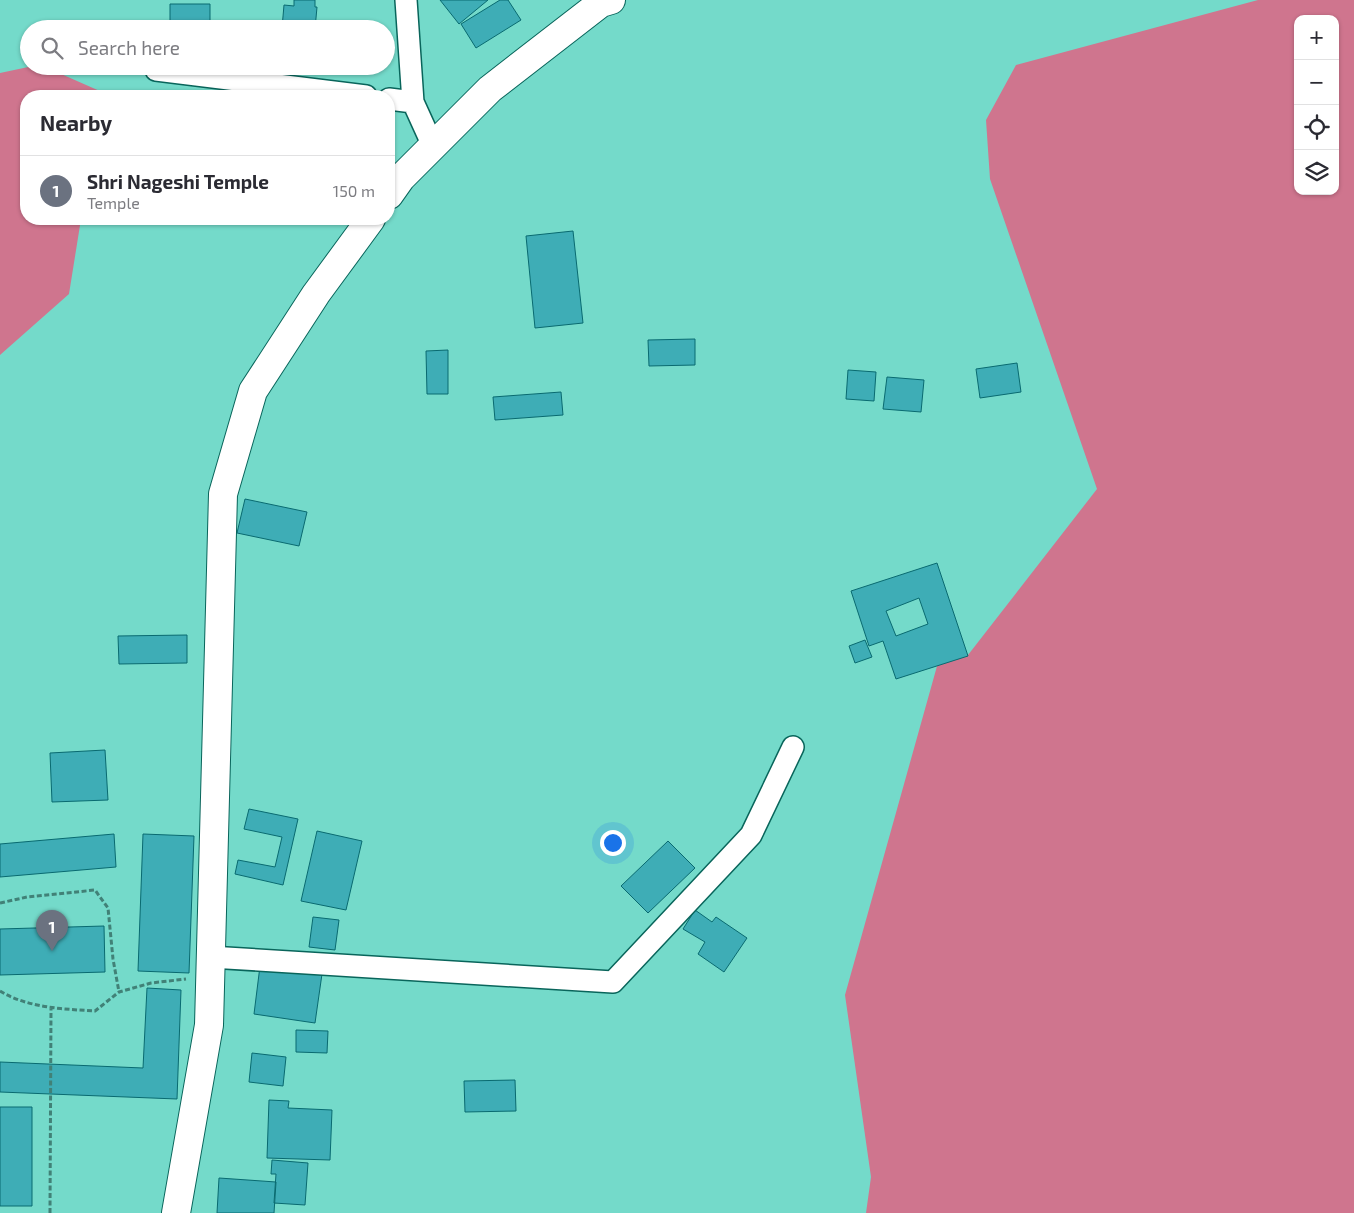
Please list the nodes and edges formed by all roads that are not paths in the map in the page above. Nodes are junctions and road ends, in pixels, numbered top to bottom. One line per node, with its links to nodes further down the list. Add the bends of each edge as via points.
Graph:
1 (406, 0): 6 (street)
2 (612, 0): 7 (street, via 601,3 490,89)
3 (196, 75): 4 (street)
4 (318, 90)
5 (395, 100): 6 (street)
6 (413, 102): 7 (street)
7 (432, 146): 8 (street)
8 (395, 187)
9 (367, 225): 11 (street, via 252,391 223,494)
10 (793, 747): 11 (street, via 752,835 612,982)
11 (210, 957): 12 (street, via 209,1025)
12 (176, 1213)

